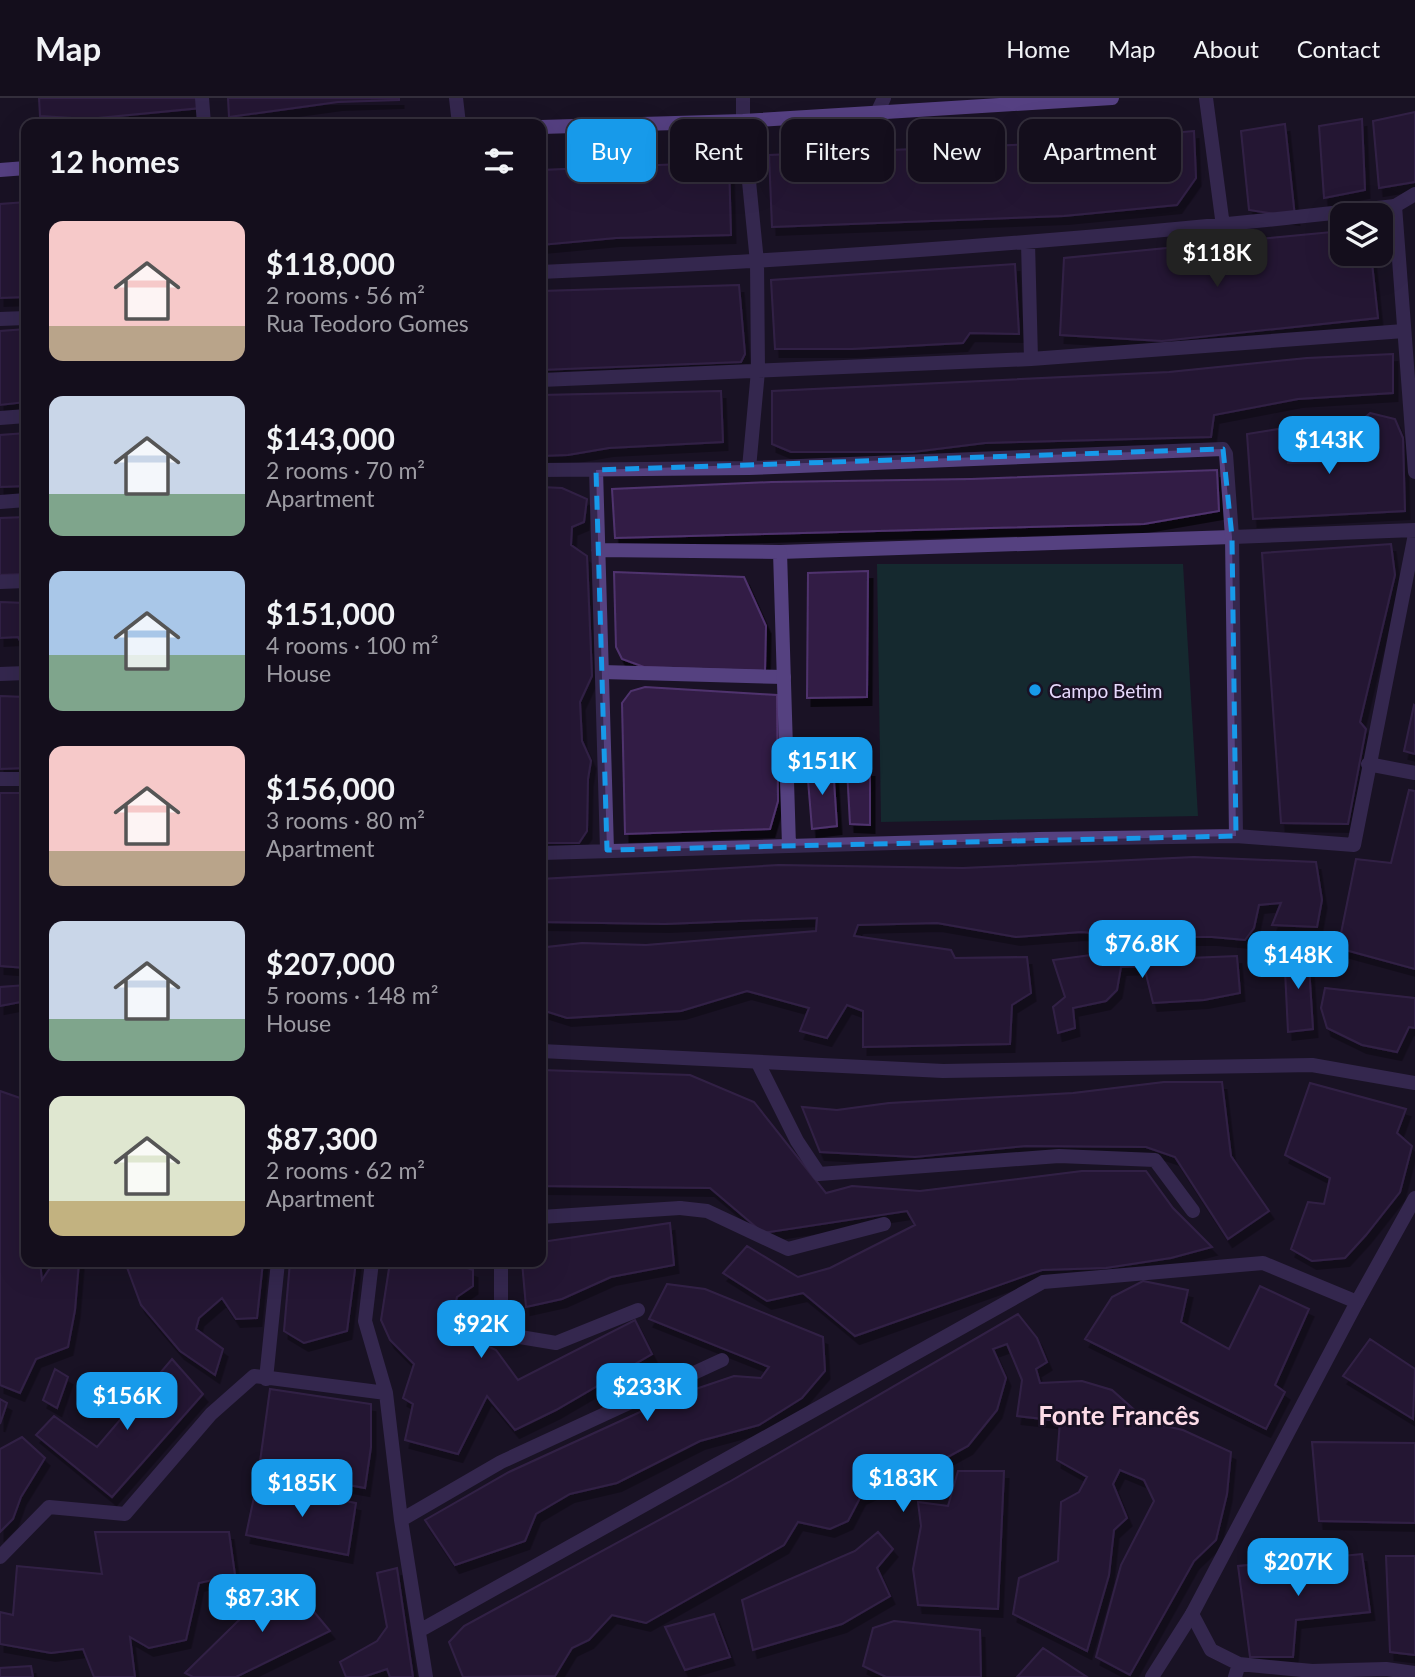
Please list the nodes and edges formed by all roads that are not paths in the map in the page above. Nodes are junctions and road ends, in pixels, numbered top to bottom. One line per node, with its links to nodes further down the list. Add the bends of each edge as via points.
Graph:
1 (202, 98): 8 (street)
2 (456, 98): 9 (street)
3 (743, 98): 10 (street)
4 (884, 98): 7 (street)
5 (1112, 98): 7 (main road)
6 (1206, 98): 19 (street)
7 (877, 113): 11 (main road)
8 (204, 119)
9 (458, 119)
10 (743, 119)
11 (767, 120)
12 (670, 123): 13 (main road)
13 (546, 127)
14 (21, 168): 15 (main road)
15 (0, 170)
16 (749, 182): 21 (street)
17 (1415, 194): 18 (street)
18 (1395, 206): 19 (street); 25 (street)
19 (1223, 226): 20 (street)
20 (1028, 243): 21 (street); 26 (street)
21 (757, 262): 22 (street); 27 (street)
22 (546, 272)
23 (21, 318): 24 (street)
24 (0, 319)
25 (1404, 331): 26 (street); 29 (street)
26 (1031, 359): 27 (street)
27 (758, 372): 28 (street); 32 (street)
28 (546, 380)
29 (1412, 380): 35 (street)
30 (21, 416): 31 (street)
31 (0, 418)
32 (749, 468): 34 (street); 39 (street, via 1218,448 1226,454)
33 (546, 470): 34 (street)
34 (596, 470): 40 (street)
35 (1415, 472)
36 (21, 500): 37 (street)
37 (0, 502)
38 (1415, 532): 39 (street); 48 (street)
39 (1232, 537): 41 (street); 52 (street)
40 (598, 550): 41 (street); 44 (street)
41 (780, 552): 47 (street)
42 (21, 581): 43 (street)
43 (0, 582)
44 (602, 672): 47 (street); 54 (street)
45 (21, 673): 46 (street)
46 (0, 674)
47 (784, 677): 53 (street)
48 (1368, 764): 49 (street); 52 (street, via 1353,845)
49 (1415, 773)
50 (0, 779): 51 (street)
51 (21, 779)
52 (1236, 836): 53 (street)
53 (789, 846): 54 (street)
54 (607, 850): 55 (street)
55 (546, 853)
56 (546, 1051): 57 (street)
57 (758, 1063): 58 (street, via 943,1072 1312,1065); 60 (street, via 819,1174 1059,1156 1156,1160)
58 (1415, 1083)
59 (1415, 1198): 66 (street)
60 (1194, 1211)
61 (546, 1217): 62 (street, via 680,1208 707,1211 788,1249)
62 (884, 1224)
63 (277, 1267): 69 (street)
64 (371, 1267): 70 (street, via 365,1321)
65 (501, 1267): 67 (street, via 500,1312 520,1337 556,1343)
66 (1357, 1302): 73 (street); 74 (street, via 1263,1263 1043,1282)
67 (638, 1310)
68 (722, 1360): 71 (street, via 501,1462)
69 (266, 1379): 70 (street); 72 (street, via 254,1376 211,1414 125,1514 49,1507)
70 (386, 1393): 71 (street)
71 (401, 1520): 74 (street)
72 (0, 1557)
73 (1192, 1614): 75 (street, via 1211,1650); 78 (street)
74 (419, 1631): 77 (street)
75 (1237, 1670): 76 (street, via 1386,1669)
76 (1415, 1673)
77 (426, 1677)
78 (1152, 1677)

